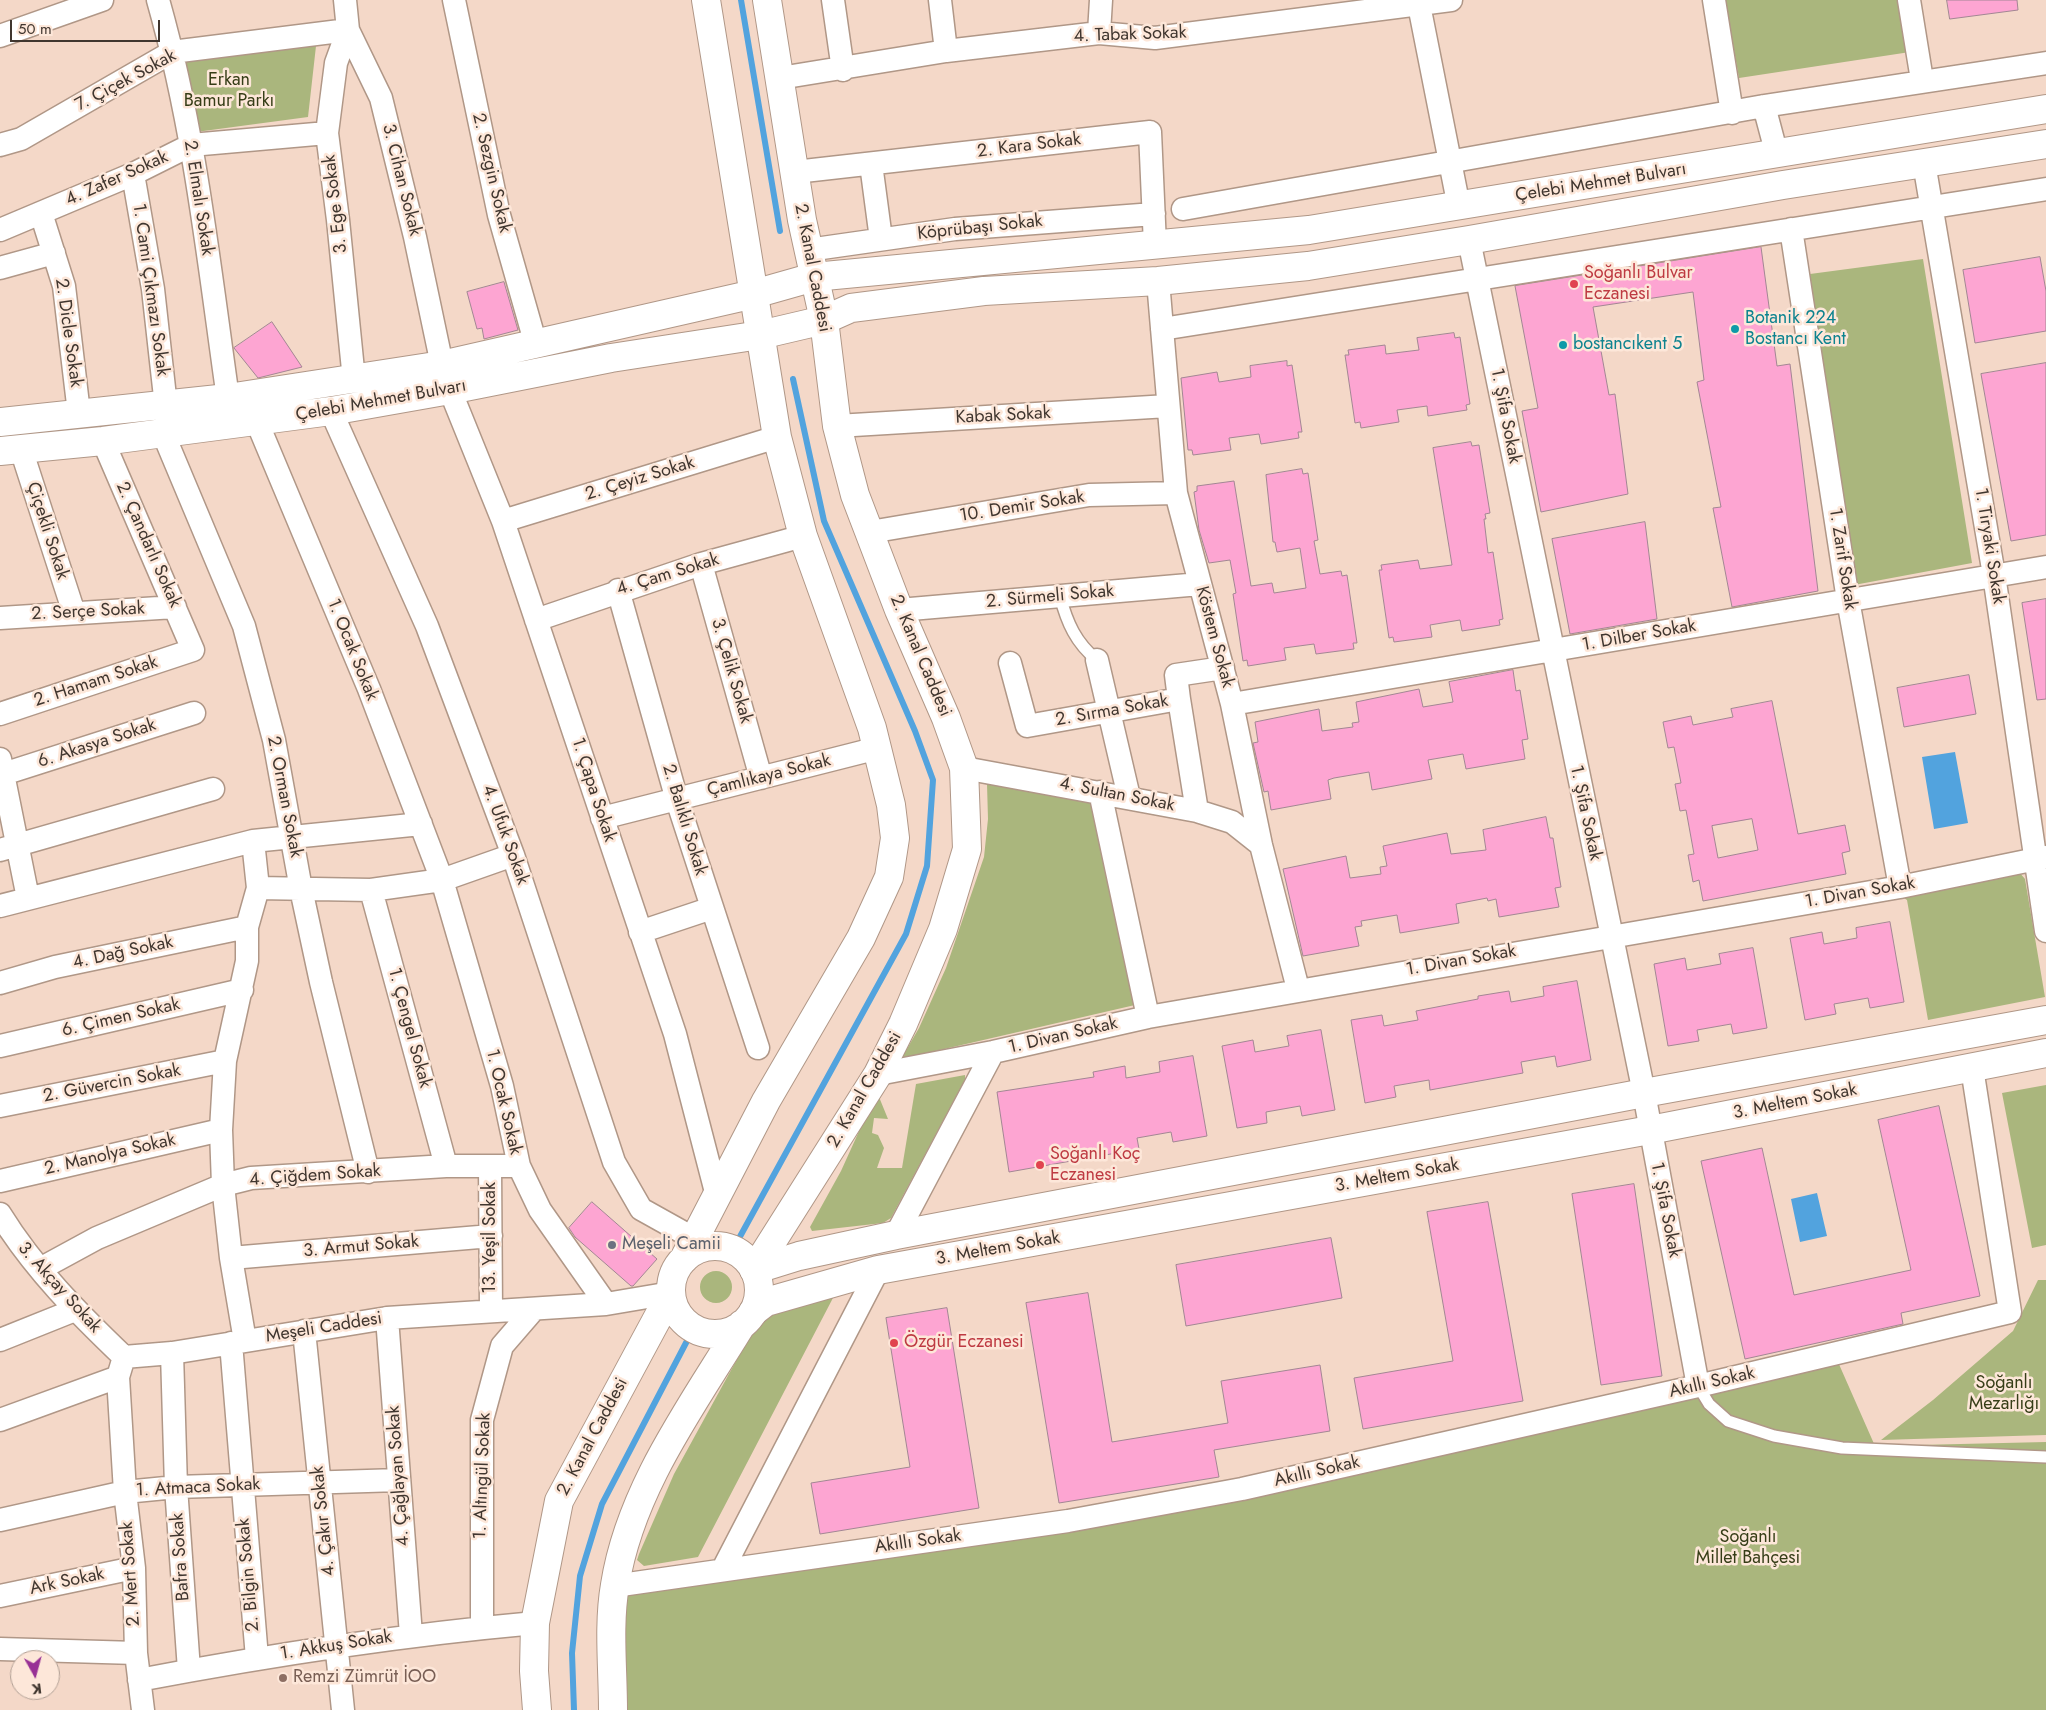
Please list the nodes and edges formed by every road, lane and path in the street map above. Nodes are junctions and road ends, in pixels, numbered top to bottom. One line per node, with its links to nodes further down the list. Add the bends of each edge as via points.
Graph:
1 (102, 0): 16 (street)
2 (158, 0): 17 (street, 2. Elmalı Sokak)
3 (345, 0): 14 (street, 3. Cihan Sokak)
4 (454, 0): 57 (street, 2. Sezgin Sokak, via 499,215)
5 (706, 0): 53 (main road)
6 (768, 0): 21 (main road, 2. Kanal Caddesi)
7 (833, 0): 20 (street)
8 (940, 0): 18 (street)
9 (1101, 0): 15 (street)
10 (1451, 0): 13 (street, 4. Tabak Sokak)
11 (1714, 0): 25 (street)
12 (1909, 0): 22 (street)
13 (1419, 4): 15 (street, 4. Tabak Sokak, via 1156,38); 31 (street)
14 (348, 30): 17 (street, 7. Çiçek Sokak); 26 (street, 3. Ege Sokak, via 336,63); 58 (street, 3. Cihan Sokak, via 381,98)
15 (1099, 33): 18 (street, 4. Tabak Sokak)
16 (0, 36)
17 (172, 52): 28 (street, 7. Çiçek Sokak, via 21,138); 29 (street, 2. Elmalı Sokak)
18 (946, 52): 20 (street, 4. Tabak Sokak)
19 (2046, 62): 22 (street)
20 (843, 70): 21 (street, 4. Tabak Sokak)
21 (780, 78): 34 (main road, 2. Kanal Caddesi)
22 (1922, 80): 23 (street)
23 (1764, 106): 25 (street); 30 (street)
24 (2046, 109): 30 (main road, Çelebi Mehmet Bulvarı)
25 (1732, 113): 31 (street)
26 (327, 133): 29 (street, 4. Zafer Sokak); 59 (street, 3. Ege Sokak)
27 (2046, 144): 32 (main road, Çelebi Mehmet Bulvarı)
28 (0, 145)
29 (191, 145): 35 (street, 4. Zafer Sokak); 61 (street, 2. Elmalı Sokak)
30 (1777, 155): 37 (main road, Çelebi Mehmet Bulvarı)
31 (1451, 162): 37 (street); 39 (street)
32 (1924, 163): 38 (street, 1. Tiryaki Sokak); 45 (main road, Çelebi Mehmet Bulvarı)
33 (871, 164): 34 (street, 2. Kara Sokak); 41 (street, 2. Kara Sokak, via 1150,132); 44 (street)
34 (795, 172): 47 (main road, 2. Kanal Caddesi)
35 (133, 174): 40 (street, 4. Zafer Sokak); 62 (street, 1. Cami Çıkmazı Sokak, via 153,289)
36 (2046, 189): 38 (street)
37 (1459, 207): 46 (main road, Çelebi Mehmet Bulvarı, via 1309,230)
38 (1932, 207): 43 (street); 79 (street, 1. Tiryaki Sokak)
39 (1183, 209)
40 (42, 213): 42 (street, 4. Zafer Sokak); 48 (street, 2. Dicle Sokak)
41 (1154, 214): 44 (street, Köprübaşı Sokak, via 956,228); 46 (street, 2. Kara Sokak)
42 (0, 230)
43 (1791, 230): 51 (street); 83 (street, 1. Zarif Sokak)
44 (881, 239): 47 (street, Köprübaşı Sokak)
45 (1470, 240): 51 (street, 1. Şifa Sokak); 52 (main road, Çelebi Mehmet Bulvarı, via 1308,266)
46 (1155, 245): 50 (main road, Çelebi Mehmet Bulvarı)
47 (808, 250): 50 (main road, 2. Kanal Caddesi)
48 (54, 254): 49 (street, 2. Dicle Sokak); 65 (street, 2. Dicle Sokak, via 64,286)
49 (0, 268)
50 (814, 277): 53 (main road, Çelebi Mehmet Bulvarı); 54 (main road, 2. Kanal Caddesi)
51 (1478, 280): 55 (street); 90 (street, 1. Şifa Sokak)
52 (1158, 281): 54 (main road, Çelebi Mehmet Bulvarı, via 984,291 851,308); 55 (street, Köstem Sokak)
53 (754, 294): 56 (main road); 57 (main road, Çelebi Mehmet Bulvarı)
54 (824, 320): 56 (main road, Çelebi Mehmet Bulvarı); 68 (main road, 2. Kanal Caddesi)
55 (1162, 329): 63 (street, Köstem Sokak)
56 (760, 335): 60 (main road, Çelebi Mehmet Bulvarı, via 611,358); 70 (main road)
57 (536, 345): 58 (main road, Çelebi Mehmet Bulvarı)
58 (442, 365): 59 (main road, Çelebi Mehmet Bulvarı)
59 (354, 380): 61 (main road, Çelebi Mehmet Bulvarı)
60 (450, 390): 64 (main road, Çelebi Mehmet Bulvarı); 74 (street, 1. Çapa Sokak)
61 (228, 398): 62 (main road, Çelebi Mehmet Bulvarı)
62 (166, 406): 65 (main road, Çelebi Mehmet Bulvarı)
63 (1168, 406): 68 (street, Kabak Sokak); 73 (street, Köstem Sokak)
64 (332, 411): 67 (main road, Çelebi Mehmet Bulvarı); 114 (street, 4. Ufuk Sokak, via 427,626)
65 (79, 413): 66 (main road, Çelebi Mehmet Bulvarı)
66 (0, 422)
67 (257, 422): 69 (main road, Çelebi Mehmet Bulvarı); 109 (street, 1. Ocak Sokak, via 369,689)
68 (837, 426): 75 (main road, 2. Kanal Caddesi, via 855,495)
69 (163, 433): 71 (main road, Çelebi Mehmet Bulvarı); 110 (street, 2. Orman Sokak, via 244,626 274,740)
70 (777, 437): 74 (street, 2. Çeyiz Sokak); 76 (main road)
71 (102, 441): 72 (main road, Çelebi Mehmet Bulvarı); 84 (street, 2. Çandarlı Sokak)
72 (10, 450): 86 (street, Çiçekli Sokak)
73 (1176, 493): 75 (street, 10. Demir Sokak, via 1089,496); 80 (street, Köstem Sokak)
74 (503, 521): 88 (street, 1. Çapa Sokak)
75 (870, 532): 85 (main road, 2. Kanal Caddesi)
76 (802, 536): 77 (street, 4. Çam Sokak); 99 (main road)
77 (701, 564): 81 (street, 4. Çam Sokak); 102 (street, 3. Çelik Sokak)
78 (2046, 567): 79 (street, 1. Dilber Sokak)
79 (1994, 575): 83 (street, 1. Dilber Sokak); 115 (street, 1. Tiryaki Sokak)
80 (1200, 584): 82 (street, 2. Sürmeli Sokak); 93 (street, Köstem Sokak)
81 (618, 590): 88 (street, 4. Çam Sokak); 106 (street, 2. Balıklı Sokak)
82 (1060, 596): 85 (street, 2. Sürmeli Sokak); 91 (lane, via 1072,632)
83 (1848, 600): 90 (street, 1. Dilber Sokak); 117 (street, 1. Zarif Sokak)
84 (176, 607): 86 (street, 2. Serçe Sokak); 89 (street, 2. Çandarlı Sokak)
85 (899, 610): 100 (main road, 2. Kanal Caddesi)
86 (74, 613): 87 (street, 2. Serçe Sokak)
87 (0, 618)
88 (536, 620): 108 (street, 1. Çapa Sokak)
89 (193, 650): 98 (street, 2. Hamam Sokak)
90 (1552, 652): 95 (street, 1. Dilber Sokak); 127 (street, 1. Şifa Sokak)
91 (1097, 660): 96 (street)
92 (1010, 663): 96 (street, 2. Sırma Sokak, via 1027,726)
93 (1222, 668): 94 (street, via 1176,675); 95 (street, Köstem Sokak)
94 (1179, 699): 96 (street, 2. Sırma Sokak); 107 (street, 2. Sırma Sokak)
95 (1232, 704): 112 (street, Köstem Sokak)
96 (1110, 712): 105 (street)
97 (194, 713): 101 (street, 6. Akasya Sokak)
98 (0, 714)
99 (878, 748): 102 (street, Çamlıkaya Sokak); 150 (main road, via 895,838 889,877 861,938 785,1067)
100 (964, 768): 104 (street, 4. Sultan Sokak); 139 (main road, 2. Kanal Caddesi, via 967,849 942,929 903,1024)
101 (1, 769): 113 (street)
102 (761, 778): 106 (street, Çamlıkaya Sokak)
103 (213, 789): 113 (street)
104 (1100, 792): 105 (street, 4. Sultan Sokak); 131 (street)
105 (1129, 797): 107 (street, 4. Sultan Sokak)
106 (677, 800): 108 (street, Çamlıkaya Sokak); 123 (street, 2. Balıklı Sokak)
107 (1197, 811): 112 (street, 4. Sultan Sokak, via 1232,822)
108 (602, 818): 126 (street, 1. Çapa Sokak)
109 (421, 824): 110 (street); 116 (street, 1. Ocak Sokak)
110 (292, 837): 111 (street); 119 (street, 2. Orman Sokak)
111 (253, 841): 118 (street); 121 (street)
112 (1261, 846): 129 (street, Köstem Sokak)
113 (8, 848): 121 (street)
114 (513, 855): 116 (street); 155 (street, 4. Ufuk Sokak, via 614,1162 641,1209)
115 (2040, 858): 117 (street, 1. Divan Sokak); 125 (street, 1. Tiryaki Sokak)
116 (442, 880): 120 (street); 146 (street, 1. Ocak Sokak, via 502,1086)
117 (1900, 887): 127 (street, 1. Divan Sokak)
118 (258, 888): 119 (street); 124 (street, 2. Bilgin Sokak)
119 (301, 889): 120 (street); 147 (street, 2. Orman Sokak)
120 (371, 890): 144 (street, 1. Çengel Sokak)
121 (28, 898): 122 (street)
122 (0, 906)
123 (712, 908): 126 (street); 134 (street, 2. Balıklı Sokak)
124 (247, 927): 128 (street, 4. Dağ Sokak, via 55,967); 130 (street, 2. Bilgin Sokak, via 247,961)
125 (2046, 931)
126 (640, 932): 150 (street, 1. Çapa Sokak, via 674,1034)
127 (1610, 935): 129 (street, 1. Divan Sokak); 140 (street, 1. Şifa Sokak)
128 (0, 983)
129 (1298, 989): 131 (street, 1. Divan Sokak)
130 (242, 990): 133 (street, 6. Çimen Sokak); 137 (street, 2. Bilgin Sokak)
131 (1148, 1017): 135 (street, 1. Divan Sokak)
132 (2046, 1020): 140 (main road, 3. Meltem Sokak)
133 (0, 1046)
134 (758, 1048)
135 (994, 1052): 139 (street, 1. Divan Sokak); 152 (street)
136 (2046, 1053): 138 (main road, 3. Meltem Sokak)
137 (225, 1061): 141 (street, 2. Güvercin Sokak); 142 (street, 2. Bilgin Sokak)
138 (1972, 1068): 143 (main road, 3. Meltem Sokak); 172 (street, Akıllı Sokak, via 2010,1312)
139 (878, 1074): 158 (main road, 2. Kanal Caddesi)
140 (1644, 1093): 143 (street, 1. Şifa Sokak); 152 (main road, 3. Meltem Sokak)
141 (0, 1106)
142 (221, 1130): 148 (street, 2. Manolya Sokak); 149 (street, 2. Bilgin Sokak)
143 (1650, 1130): 159 (main road, 3. Meltem Sokak); 172 (street, 1. Şifa Sokak)
144 (446, 1166): 145 (street, 4. Çiğdem Sokak); 147 (street, 4. Çiğdem Sokak)
145 (490, 1166): 146 (street, 4. Çiğdem Sokak); 153 (street, 13. Yeşil Sokak)
146 (518, 1166): 161 (street, 1. Ocak Sokak, via 540,1210)
147 (368, 1172): 149 (street, 4. Çiğdem Sokak, via 251,1178)
148 (0, 1181)
149 (223, 1185): 156 (street, 2. Bilgin Sokak); 157 (street, 4. Çiğdem Sokak, via 97,1238)
150 (717, 1196): 155 (main road)
151 (0, 1214): 154 (street, 3. Akçay Sokak)
152 (896, 1235): 158 (main road, 3. Meltem Sokak, via 799,1256)
153 (491, 1236): 156 (street, 3. Armut Sokak); 164 (street, 13. Yeşil Sokak)
154 (8, 1242): 157 (street, 3. Akçay Sokak)
155 (689, 1249): 158 (main road, via 730,1248 743,1256); 160 (main road, via 674,1275)
156 (231, 1258): 169 (street, 2. Bilgin Sokak)
157 (40, 1269): 163 (street, 3. Akçay Sokak)
158 (754, 1270): 166 (main road, via 759,1290)
159 (878, 1270): 166 (main road, 3. Meltem Sokak, via 766,1302); 182 (street)
160 (671, 1293): 161 (street, Meşeli Caddesi); 166 (main road, via 676,1310 684,1320 707,1333 733,1330); 185 (main road, 2. Kanal Caddesi, via 559,1501)
161 (606, 1304): 162 (street, Meşeli Caddesi)
162 (534, 1309): 164 (street, Meşeli Caddesi); 186 (street, 1. Altıngül Sokak, via 502,1346 482,1420)
163 (75, 1310): 168 (street); 171 (street, 3. Akçay Sokak)
164 (491, 1310): 165 (street, Meşeli Caddesi)
165 (388, 1318): 167 (street, Meşeli Caddesi); 175 (street, 4. Çağlayan Sokak)
166 (747, 1318): 183 (main road, via 659,1461 627,1531)
167 (304, 1331): 169 (street, Meşeli Caddesi); 176 (street, 4. Çakır Sokak)
168 (0, 1340)
169 (238, 1342): 170 (street, Meşeli Caddesi); 177 (street, 2. Bilgin Sokak)
170 (172, 1353): 171 (street, Meşeli Caddesi); 178 (street, Bafra Sokak)
171 (121, 1367): 173 (street, Meşeli Caddesi); 179 (street, 2. Mert Sokak)
172 (1698, 1386): 174 (lane, via 1709,1404 1728,1421 1774,1436 1842,1448); 182 (street, Akıllı Sokak, via 1242,1489 1068,1521)
173 (0, 1420)
174 (2046, 1457)
175 (399, 1480): 176 (street, 1. Atmaca Sokak); 187 (street, 4. Çağlayan Sokak)
176 (320, 1483): 177 (street, 1. Atmaca Sokak); 188 (street, 4. Çakır Sokak)
177 (241, 1484): 178 (street, 1. Atmaca Sokak); 191 (street, 2. Bilgin Sokak)
178 (176, 1487): 179 (street, 1. Atmaca Sokak); 192 (street, Bafra Sokak)
179 (125, 1492): 180 (street, 1. Atmaca Sokak); 181 (street, 2. Mert Sokak)
180 (0, 1520)
181 (134, 1568): 184 (street, Ark Sokak); 190 (street, 2. Mert Sokak)
182 (723, 1569): 183 (street, Akıllı Sokak)
183 (614, 1586): 197 (main road)
184 (0, 1596)
185 (535, 1623): 186 (street, 1. Akkuş Sokak); 196 (main road, 2. Kanal Caddesi)
186 (482, 1628): 187 (street, 1. Akkuş Sokak)
187 (411, 1635): 188 (street, 1. Akkuş Sokak)
188 (337, 1647): 191 (street, 1. Akkuş Sokak); 195 (street, 4. Çakır Sokak)
189 (0, 1649): 190 (street)
190 (136, 1653): 193 (street, 2. Mert Sokak)
191 (257, 1658): 192 (street, 1. Akkuş Sokak)
192 (189, 1670): 193 (street, 1. Akkuş Sokak)
193 (139, 1680): 194 (street, 2. Mert Sokak)
194 (144, 1710)
195 (343, 1710)
196 (537, 1710)
197 (614, 1710)

